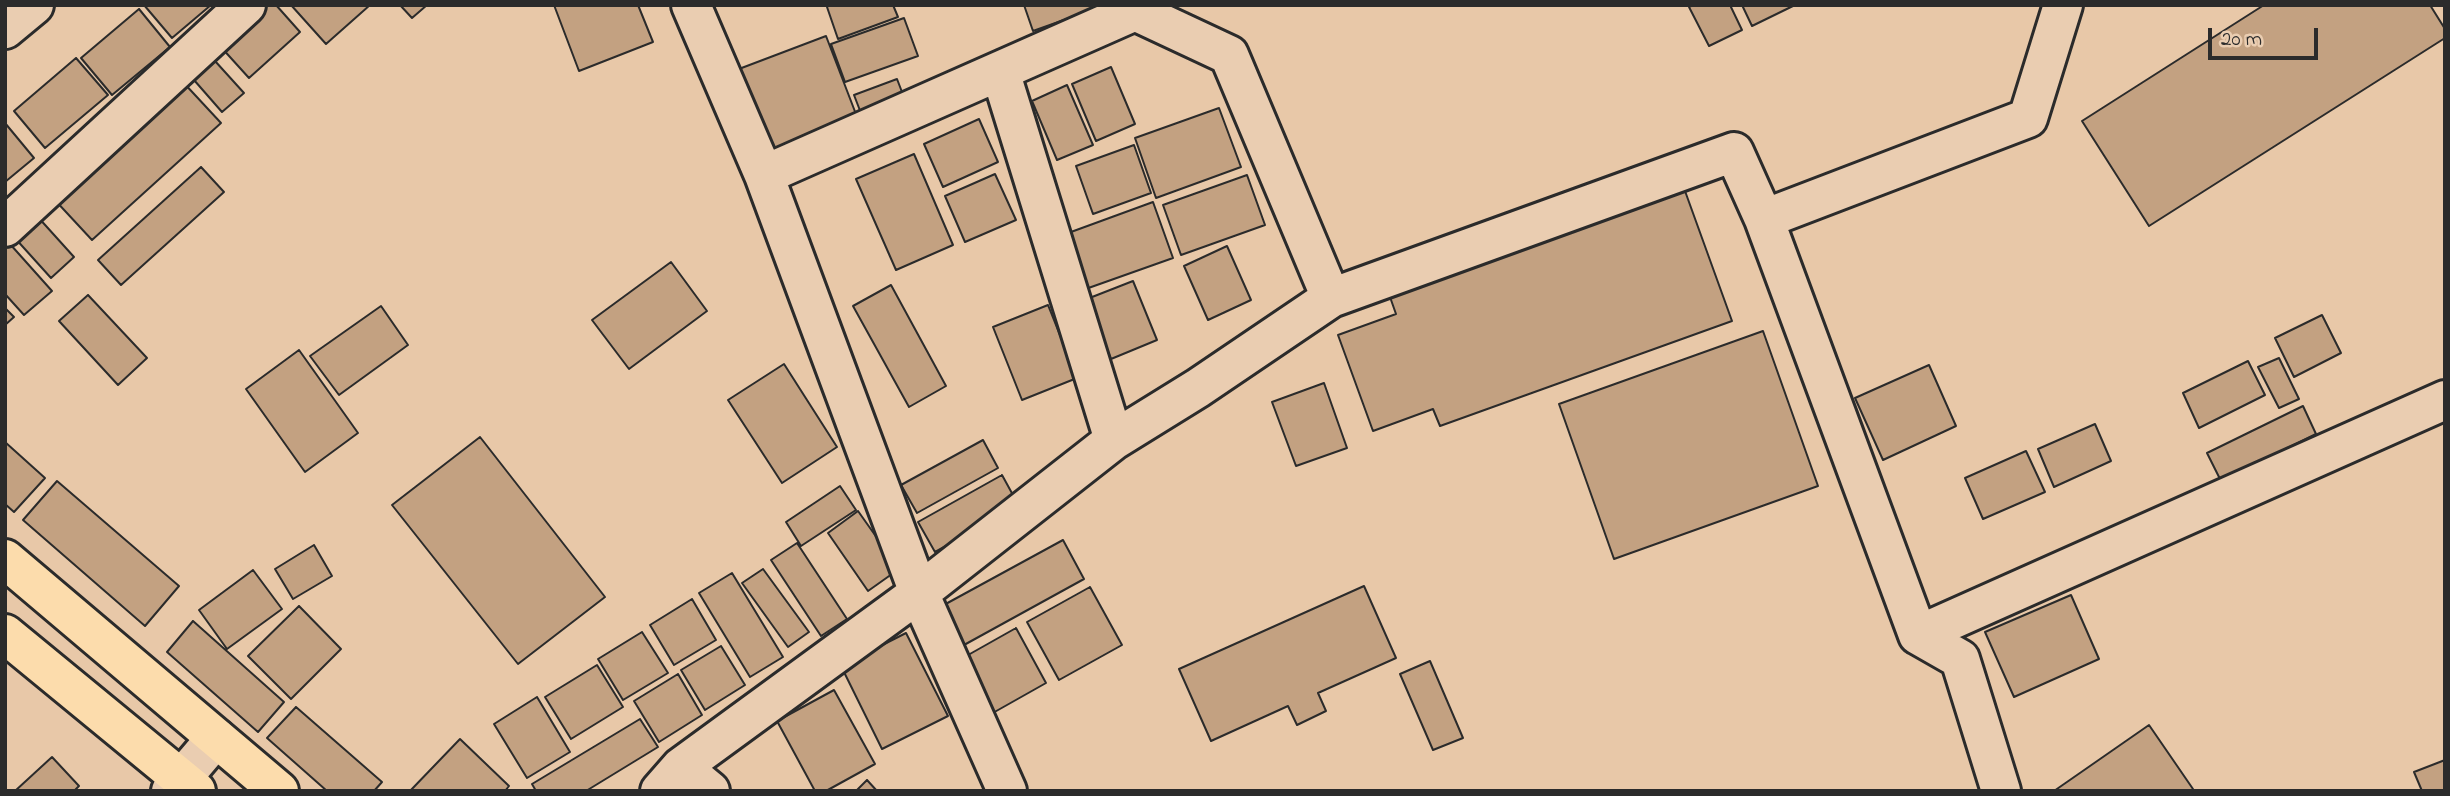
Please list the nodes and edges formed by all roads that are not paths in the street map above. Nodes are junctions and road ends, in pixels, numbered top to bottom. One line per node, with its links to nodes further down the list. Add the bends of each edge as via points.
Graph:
1 (34, 5): 5 (street)
2 (246, 5): 9 (street)
3 (691, 5): 7 (street)
4 (2063, 5): 8 (street, via 2028,118)
5 (5, 29)
6 (1000, 71): 7 (street); 10 (street, via 1135,11 1229,55); 12 (street)
7 (764, 175): 14 (street)
8 (1764, 219): 10 (street, via 1734,152); 16 (street)
9 (5, 227)
10 (1331, 298): 12 (street)
11 (2445, 400): 16 (street)
12 (1114, 440): 14 (street)
13 (5, 559): 17 (main road)
14 (919, 593): 18 (street); 21 (street)
15 (5, 634): 19 (main road)
16 (1917, 635): 22 (street, via 1961,659)
17 (216, 737): 19 (street); 20 (main road)
18 (684, 783)
19 (183, 787)
20 (279, 791)
21 (1006, 791)
22 (2001, 791)

